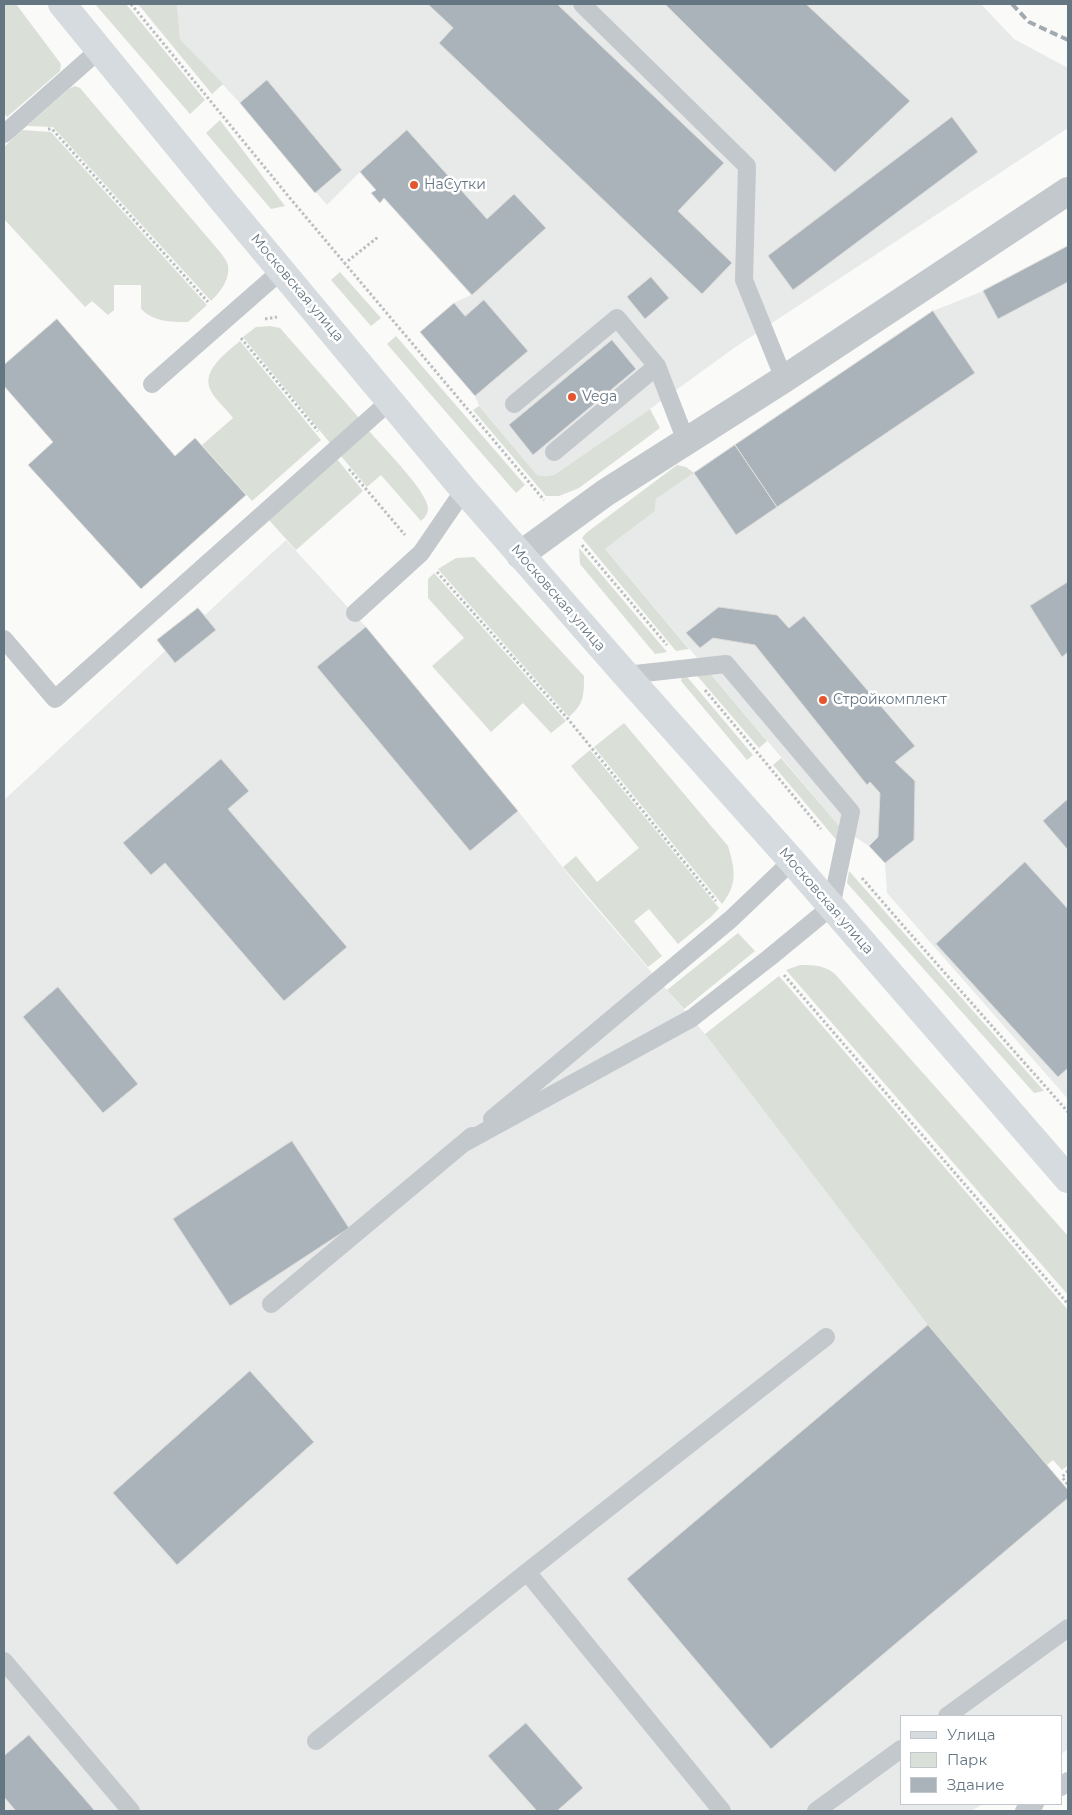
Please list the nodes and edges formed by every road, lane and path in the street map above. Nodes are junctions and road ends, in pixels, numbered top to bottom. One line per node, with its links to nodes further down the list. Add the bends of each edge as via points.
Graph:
1 (62, 4): 4 (main road, Московская улица)
2 (131, 4): 8 (path)
3 (582, 4): 12 (lane, via 747,166 744,280)
4 (99, 50): 5 (lane); 9 (main road, Московская улица)
5 (8, 131): 10 (path, via 52,129)
6 (1068, 191): 12 (street)
7 (378, 237): 8 (path)
8 (344, 264): 20 (path)
9 (282, 270): 10 (lane); 14 (main road, Московская улица)
10 (225, 321): 13 (lane); 17 (path)
11 (657, 366): 15 (lane, via 617,318); 16 (lane); 18 (lane)
12 (784, 379): 16 (street)
13 (152, 384)
14 (390, 401): 17 (lane); 19 (main road, Московская улица)
15 (514, 404)
16 (686, 441): 20 (street)
17 (334, 451): 21 (path); 24 (lane, via 55,699)
18 (554, 452)
19 (464, 490): 21 (lane); 22 (main road, Московская улица)
20 (563, 523): 22 (street); 25 (path)
21 (421, 554): 23 (lane); 30 (path, via 568,719)
22 (520, 554): 26 (main road, Московская улица)
23 (355, 613)
24 (4, 639)
25 (685, 668): 26 (lane); 27 (path); 27 (lane, via 726,664 851,812)
26 (626, 675): 28 (main road, Московская улица)
27 (842, 854): 29 (lane); 32 (path)
28 (792, 861): 29 (main road, Московская улица); 30 (lane)
29 (831, 907): 31 (lane); 34 (main road, Московская улица)
30 (731, 919): 33 (lane)
31 (769, 958): 33 (lane, via 692,1018); 36 (path)
32 (1068, 1112)
33 (464, 1143): 35 (lane)
34 (1068, 1179)
35 (271, 1304)
36 (1068, 1304)
37 (826, 1336): 40 (lane)
38 (1068, 1471): 39 (path, via 1062,1477)
39 (1068, 1485)
40 (528, 1572): 44 (lane); 47 (lane)
41 (1068, 1628): 43 (lane)
42 (4, 1661): 46 (lane)
43 (948, 1715)
44 (316, 1741)
45 (900, 1751): 48 (lane)
46 (131, 1811)
47 (722, 1811)
48 (816, 1811)

